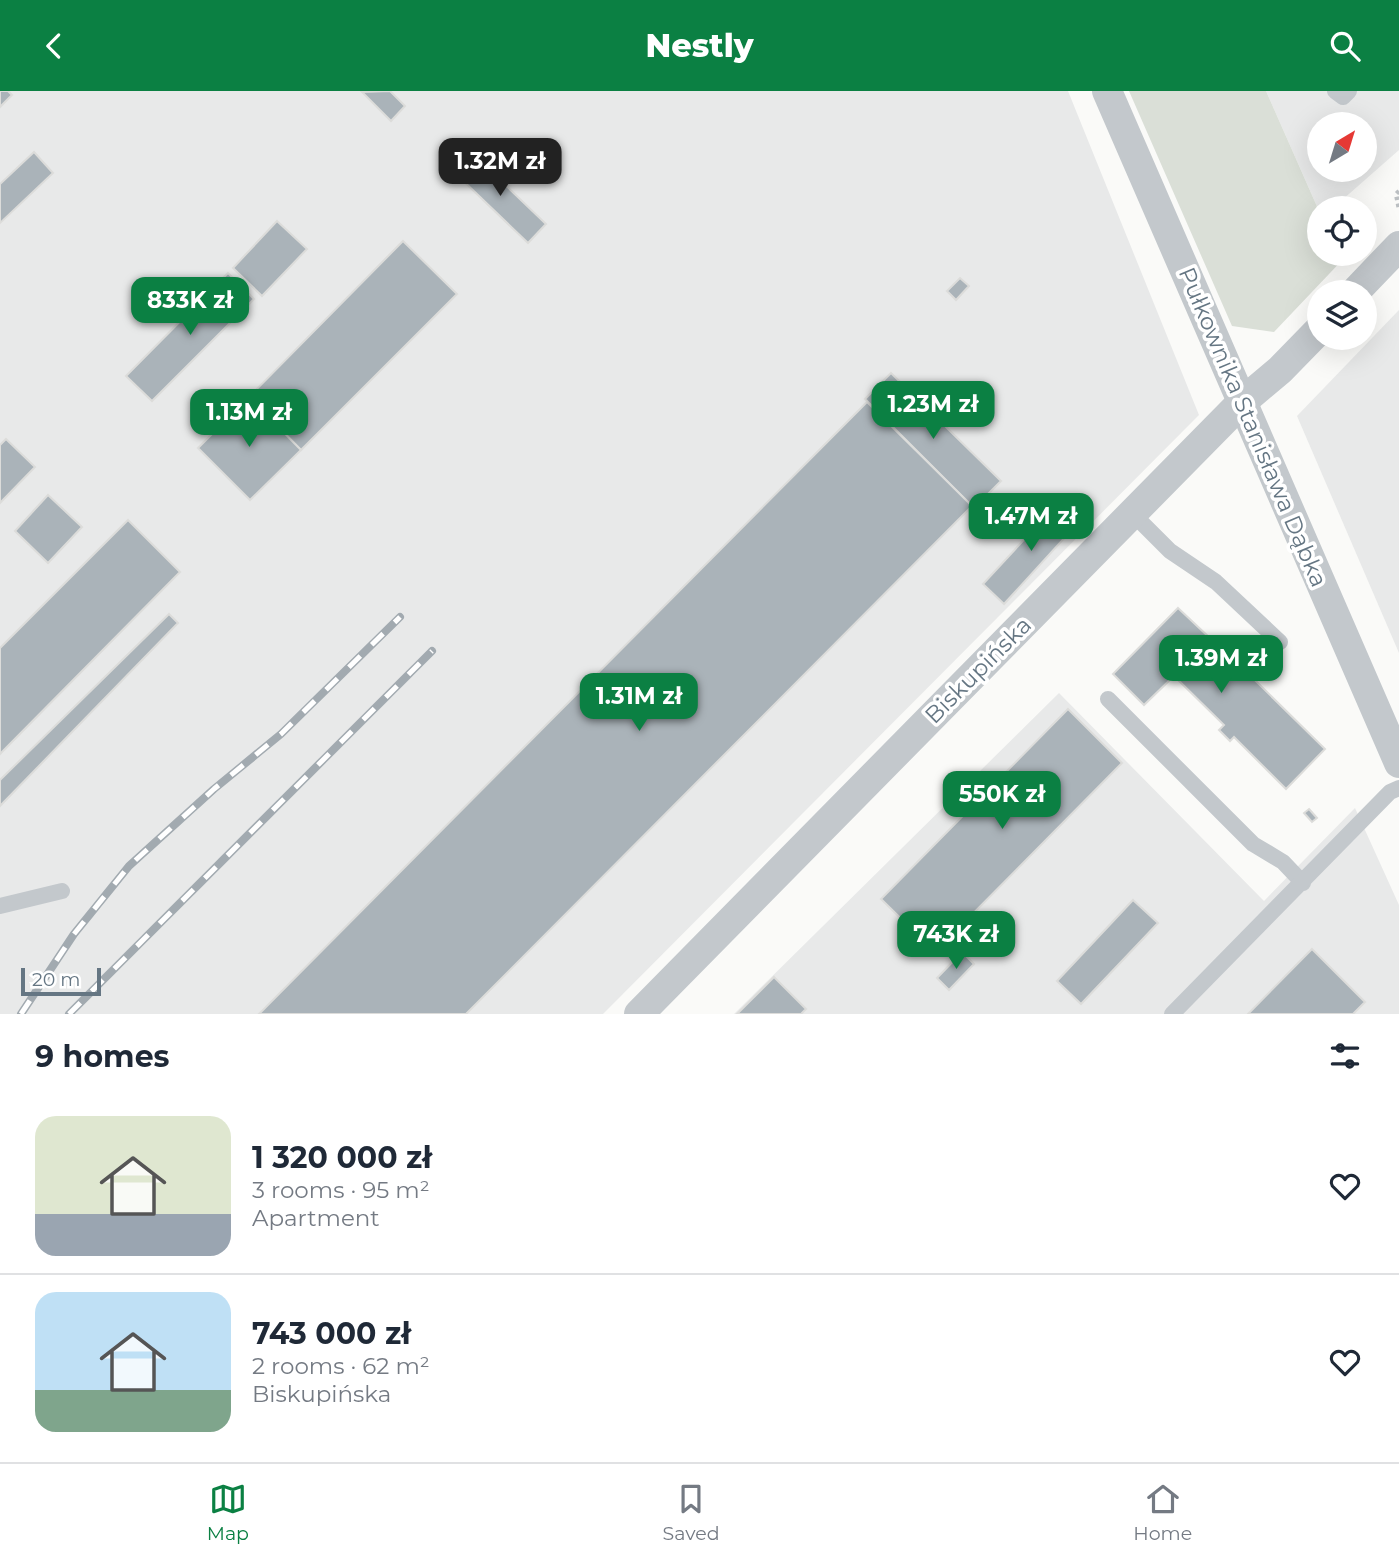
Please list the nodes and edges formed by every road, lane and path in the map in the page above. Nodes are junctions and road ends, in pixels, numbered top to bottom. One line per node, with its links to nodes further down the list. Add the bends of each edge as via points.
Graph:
1 (1107, 91): 9 (street, Pułkownika Stanisława Dąbka)
2 (1335, 91): 3 (lane, via 1343,97)
3 (1349, 91)
4 (1399, 191): 5 (path)
5 (1399, 209)
6 (1399, 246): 7 (street)
7 (1366, 280)
8 (1307, 342): 9 (street, Biskupińska)
9 (1242, 402): 10 (street, Biskupińska); 13 (street, Pułkownika Stanisława Dąbka)
10 (1132, 513): 11 (lane, via 1170,551 1216,582); 18 (street, Biskupińska)
11 (1280, 642)
12 (1108, 699): 15 (lane, via 1253,844 1283,862)
13 (1399, 763)
14 (1399, 788): 15 (lane)
15 (1303, 883): 19 (lane)
16 (62, 891): 17 (lane)
17 (0, 907)
18 (639, 1014)
19 (1172, 1014)

